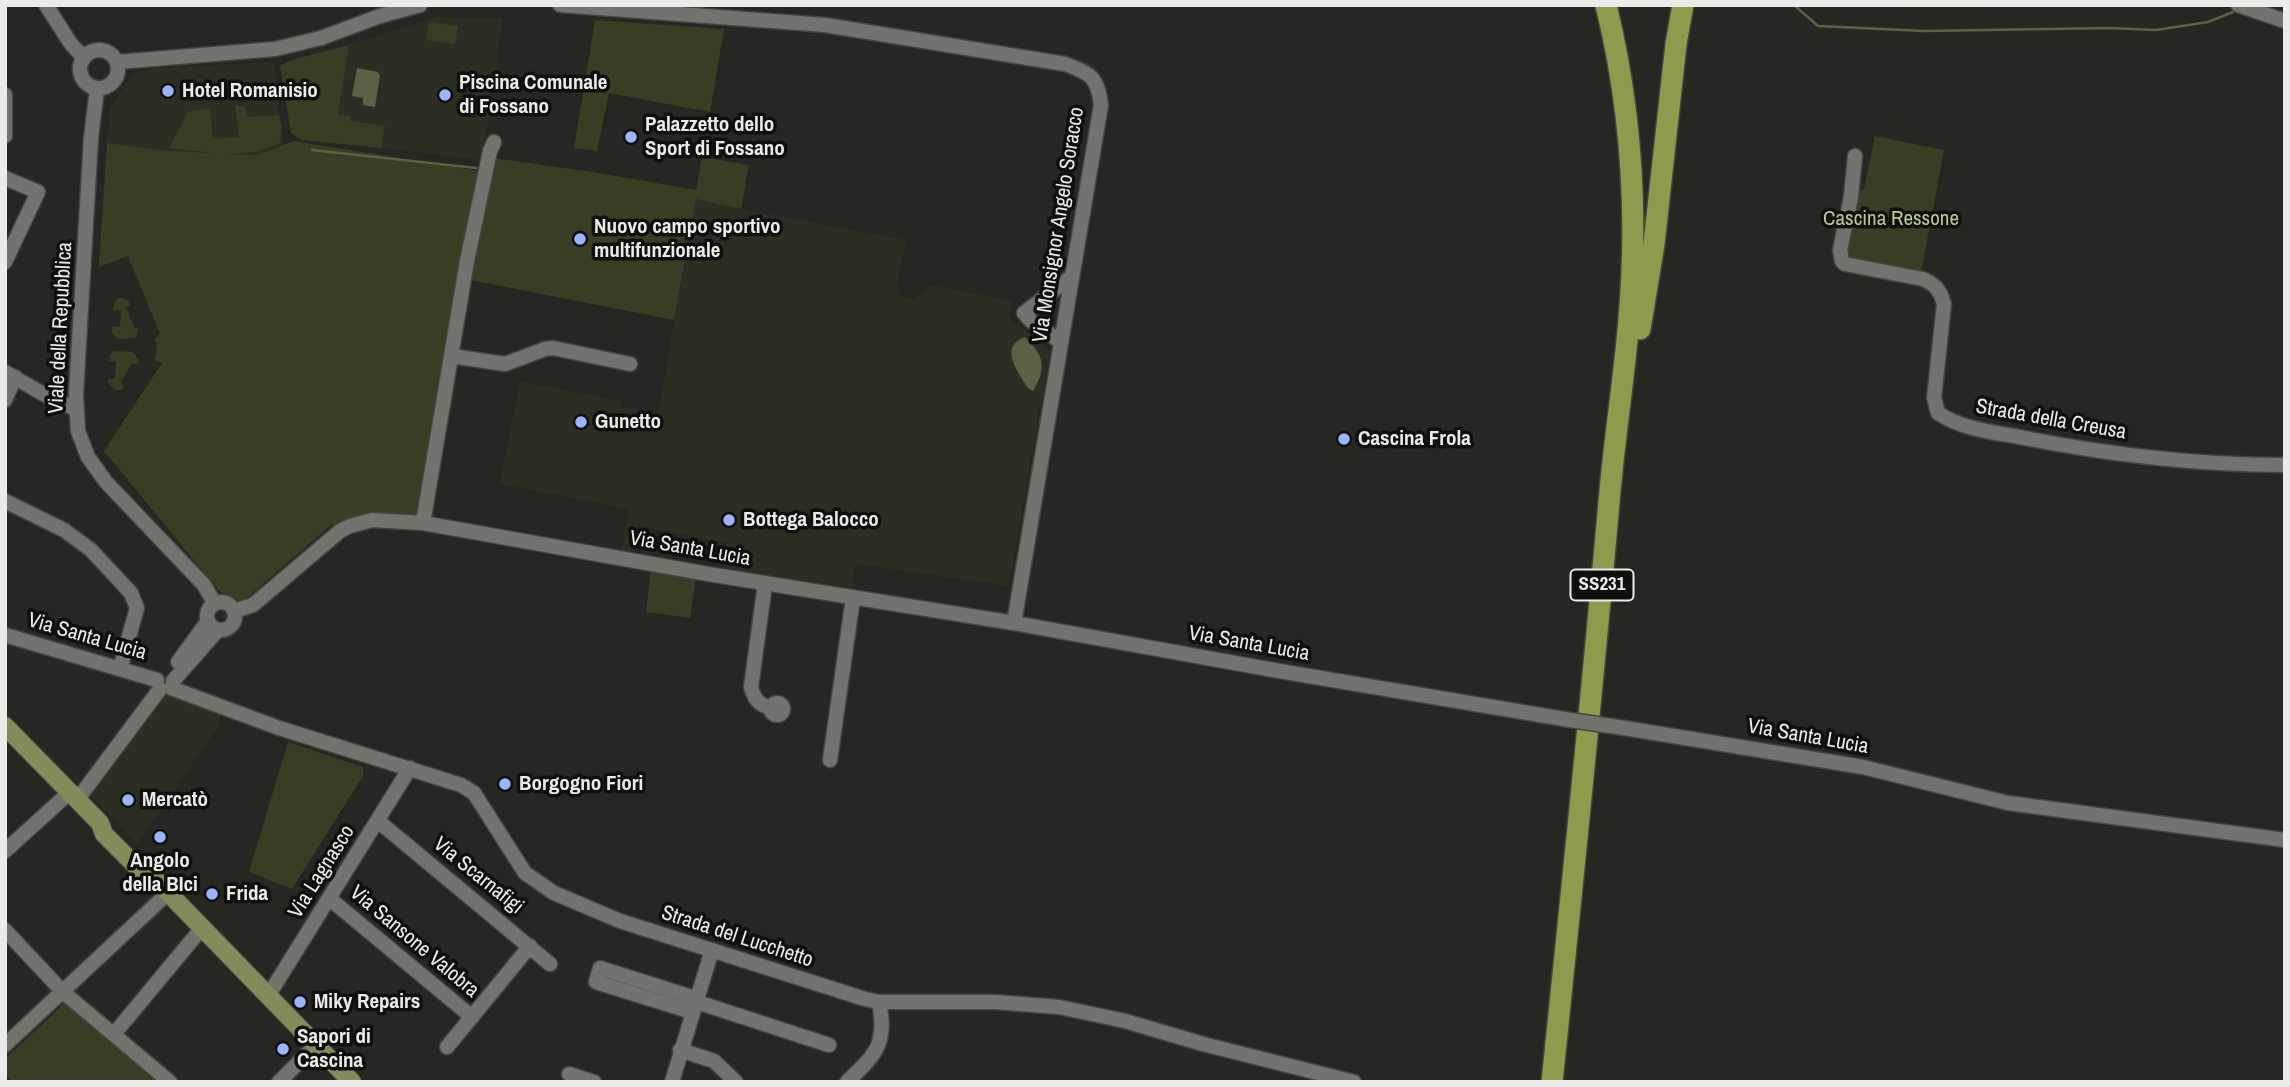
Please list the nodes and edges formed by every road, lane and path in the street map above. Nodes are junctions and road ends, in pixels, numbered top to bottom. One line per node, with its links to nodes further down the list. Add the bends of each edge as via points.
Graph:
1 (48, 5): 11 (street)
2 (420, 5): 12 (street, via 275,49)
3 (560, 5): 20 (street, Via Monsignor Angelo Soracco, via 825,25 1082,70 1095,80 1101,105)
4 (1596, 5): 10 (highway)
5 (1606, 5): 10 (highway, SS231)
6 (1620, 5): 21 (highway, SS231, via 1642,142 1645,215)
7 (1683, 5): 21 (highway)
8 (2238, 5): 9 (street)
9 (2285, 21)
10 (1612, 27): 75 (highway, SS231, via 1630,146 1630,317)
11 (84, 58): 12 (street, via 98,50); 13 (street, via 80,65 83,80)
12 (117, 62): 13 (street, via 117,78)
13 (97, 89): 27 (street, Viale della Repubblica)
14 (5, 95): 15 (street)
15 (5, 136)
16 (495, 142): 23 (street, via 480,195)
17 (1855, 156): 28 (street, Strada della Creusa, via 1842,261 1923,279 1941,291 1944,304 1934,398 1938,413 1970,428 2075,449 2177,461)
18 (5, 178): 19 (street, via 38,192)
19 (5, 262)
20 (1071, 277): 22 (street, Via Monsignor Angelo Soracco); 22 (street, via 1024,313)
21 (1640, 331): 76 (highway, SS231)
22 (1061, 342): 35 (street, Via Monsignor Angelo Soracco)
23 (451, 356): 24 (street, via 505,363 553,348); 30 (street)
24 (630, 364)
25 (10, 374): 26 (street); 27 (street)
26 (5, 400)
27 (76, 409): 33 (street, Viale della Repubblica, via 88,457 204,585)
28 (2285, 465)
29 (5, 501): 38 (street, via 64,530 91,550 131,593 137,608)
30 (424, 523): 31 (street, Via Santa Lucia); 34 (street, Via Santa Lucia, via 372,520 350,526 253,606)
31 (765, 584): 32 (street, Via Santa Lucia); 40 (street, via 751,687 757,701)
32 (853, 598): 35 (street, Via Santa Lucia); 42 (street)
33 (215, 604): 34 (street, via 226,603); 36 (street, via 208,611)
34 (234, 611): 36 (street, via 231,625 225,629)
35 (1014, 623): 46 (street, Via Santa Lucia, bridge, via 1863,767 2008,803)
36 (213, 625): 39 (street)
37 (5, 635): 38 (street, Via Santa Lucia)
38 (120, 669): 39 (street, Via Santa Lucia)
39 (165, 682): 43 (street, Strada del Lucchetto, via 279,728); 44 (street)
40 (771, 707)
41 (5, 726): 44 (main road)
42 (830, 760)
43 (410, 768): 45 (street, Via Lagnasco); 53 (street, Strada del Lucchetto, via 474,793 525,873 554,893 620,921)
44 (74, 796): 47 (street); 48 (main road, via 148,865 148,872)
45 (377, 821): 49 (street, Via Lagnasco); 52 (street, Via Scarnafigi)
46 (2285, 840)
47 (5, 850)
48 (168, 893): 50 (main road); 55 (street)
49 (330, 899): 56 (street, Via Lagnasco); 59 (street, Via Sansone Valobra)
50 (202, 928): 56 (main road); 60 (street)
51 (5, 930): 55 (street)
52 (530, 946): 54 (street, Via Scarnafigi); 59 (street)
53 (712, 950): 57 (street, Strada del Lucchetto); 58 (street)
54 (550, 964)
55 (63, 992): 60 (street); 61 (street)
56 (268, 996): 62 (main road)
57 (879, 1002): 73 (street, via 881,1041); 74 (street, Strada del Lucchetto, via 1059,1007)
58 (696, 1004): 58 (street, via 596,982 600,968); 63 (street); 65 (street)
59 (472, 1017): 64 (street)
60 (114, 1034): 67 (street)
61 (5, 1045)
62 (316, 1045): 68 (street); 69 (main road)
63 (830, 1045)
64 (447, 1047)
65 (680, 1050): 71 (street); 72 (street, via 714,1061)
66 (569, 1074): 70 (street)
67 (170, 1082)
68 (279, 1082)
69 (352, 1082)
70 (594, 1082)
71 (672, 1082)
72 (736, 1082)
73 (847, 1082)
74 (1354, 1082)
75 (1552, 1082)
76 (1565, 1082)

